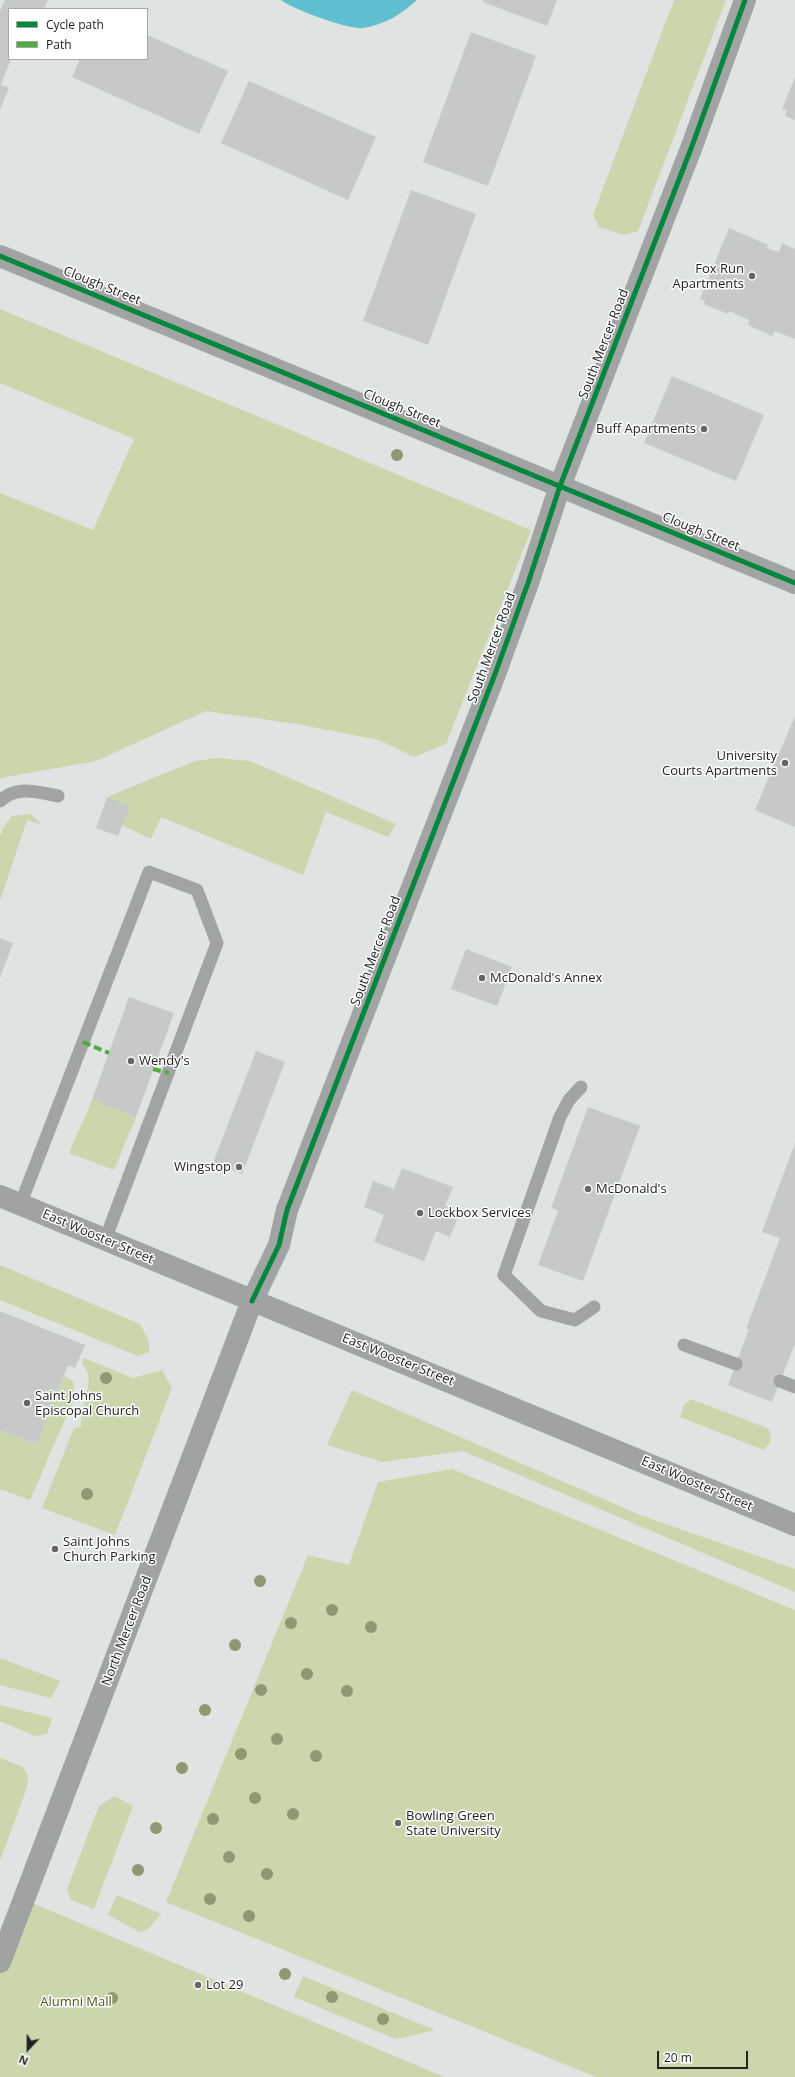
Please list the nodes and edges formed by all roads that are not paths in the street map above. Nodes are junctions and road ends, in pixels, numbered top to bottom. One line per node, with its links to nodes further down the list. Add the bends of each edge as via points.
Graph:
1 (745, 0): 3 (street, South Mercer Road, via 692,146)
2 (0, 256): 3 (street, Clough Street)
3 (560, 486): 4 (street, Clough Street); 11 (street, South Mercer Road, via 495,674 287,1210 279,1245)
4 (795, 583)
5 (58, 796): 6 (lane, via 27,790 6,795)
6 (0, 801)
7 (581, 1087): 12 (lane, via 569,1100 560,1117 504,1275 541,1311 575,1320)
8 (0, 1196): 9 (main road, East Wooster Street)
9 (20, 1205): 10 (main road, East Wooster Street); 10 (lane, via 149,872 197,890 218,943)
10 (105, 1240): 11 (main road, East Wooster Street)
11 (252, 1301): 17 (main road, East Wooster Street); 18 (main road, North Mercer Road)
12 (594, 1307)
13 (684, 1345): 14 (lane)
14 (736, 1364)
15 (780, 1381): 16 (lane)
16 (795, 1387)
17 (795, 1525)
18 (0, 1962)

